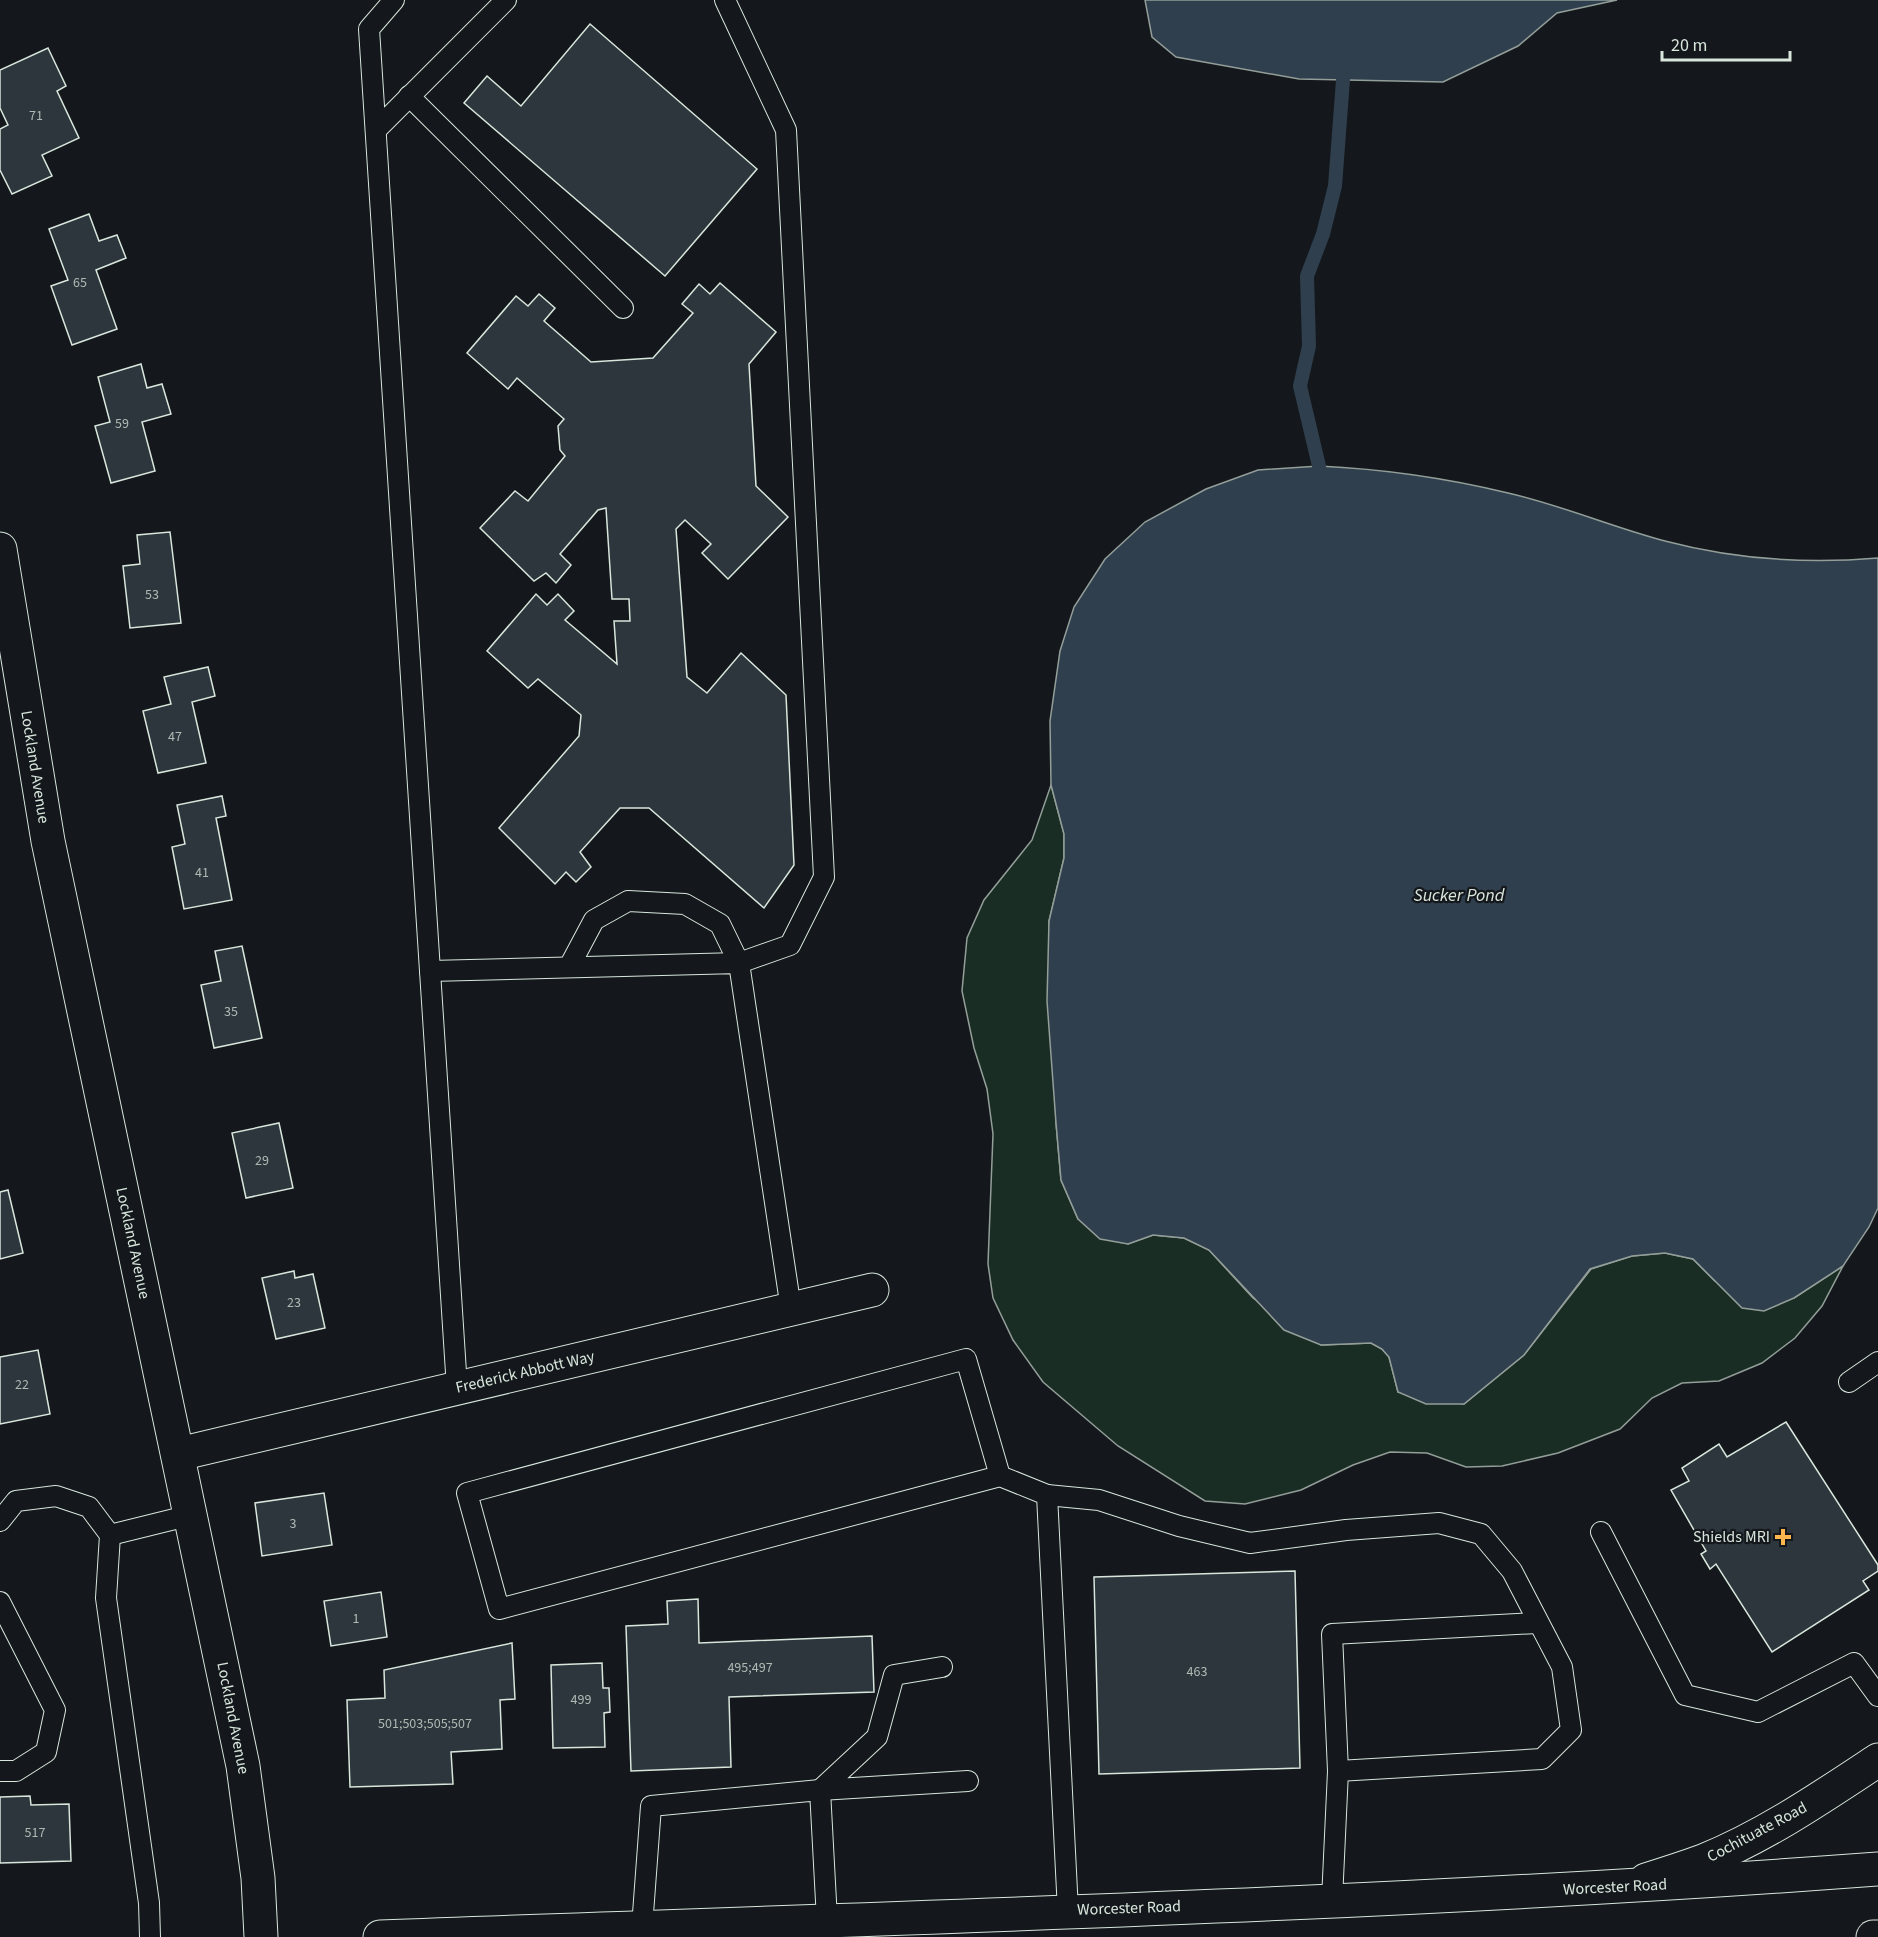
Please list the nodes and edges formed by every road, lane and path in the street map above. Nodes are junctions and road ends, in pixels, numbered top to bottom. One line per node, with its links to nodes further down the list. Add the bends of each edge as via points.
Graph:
1 (394, 0): 5 (lane, via 369,29)
2 (506, 0): 4 (lane)
3 (725, 0): 8 (lane, via 786,130 824,877 790,945)
4 (409, 96): 5 (lane); 6 (lane)
5 (376, 130): 10 (lane)
6 (623, 308)
7 (0, 549): 16 (main road, Lockland Avenue, via 48,841)
8 (739, 963): 9 (lane); 9 (lane, via 720,924 686,904 628,901 594,920); 12 (lane)
9 (569, 967): 10 (lane)
10 (430, 971): 15 (lane)
11 (872, 1290): 12 (main road, Frederick Abbott Way)
12 (790, 1309): 15 (main road, Frederick Abbott Way)
13 (1878, 1362): 14 (lane)
14 (1849, 1382)
15 (457, 1388): 16 (main road, Frederick Abbott Way)
16 (178, 1454): 19 (main road, Lockland Avenue)
17 (1000, 1476): 17 (lane, via 499,1609 467,1493 966,1359); 18 (lane)
18 (1047, 1495): 24 (lane, via 1100,1500 1179,1526 1250,1543 1439,1523 1481,1534 1512,1571); 35 (lane)
19 (191, 1515): 22 (lane); 39 (main road, Lockland Avenue, via 243,1766 258,1878)
20 (0, 1521): 22 (lane, via 16,1501 56,1496 89,1507)
21 (1600, 1532): 26 (lane, via 1684,1695 1758,1712 1854,1663)
22 (110, 1535): 38 (lane, via 106,1598 149,1903)
23 (0, 1602): 29 (lane, via 55,1710 46,1752 16,1771)
24 (1537, 1623): 28 (lane, via 1332,1634); 28 (lane, via 1562,1667 1571,1730 1542,1759)
25 (942, 1667): 31 (lane, via 894,1675 877,1737)
26 (1878, 1696)
27 (1878, 1760): 33 (main road, Cochituate Road, via 1759,1833 1704,1860)
28 (1338, 1771): 34 (lane)
29 (0, 1772)
30 (969, 1781): 31 (lane)
31 (820, 1790): 36 (lane); 37 (lane, via 651,1806)
32 (1878, 1869): 33 (main road, Worcester Road)
33 (1628, 1887): 34 (main road, Worcester Road)
34 (1332, 1900): 35 (main road, Worcester Road)
35 (1068, 1911): 36 (main road, Worcester Road)
36 (827, 1920): 37 (main road, Worcester Road)
37 (642, 1927): 40 (main road, Worcester Road)
38 (150, 1937)
39 (261, 1937)
40 (380, 1937)
41 (1873, 1937): 42 (main road)
42 (1878, 1937)

